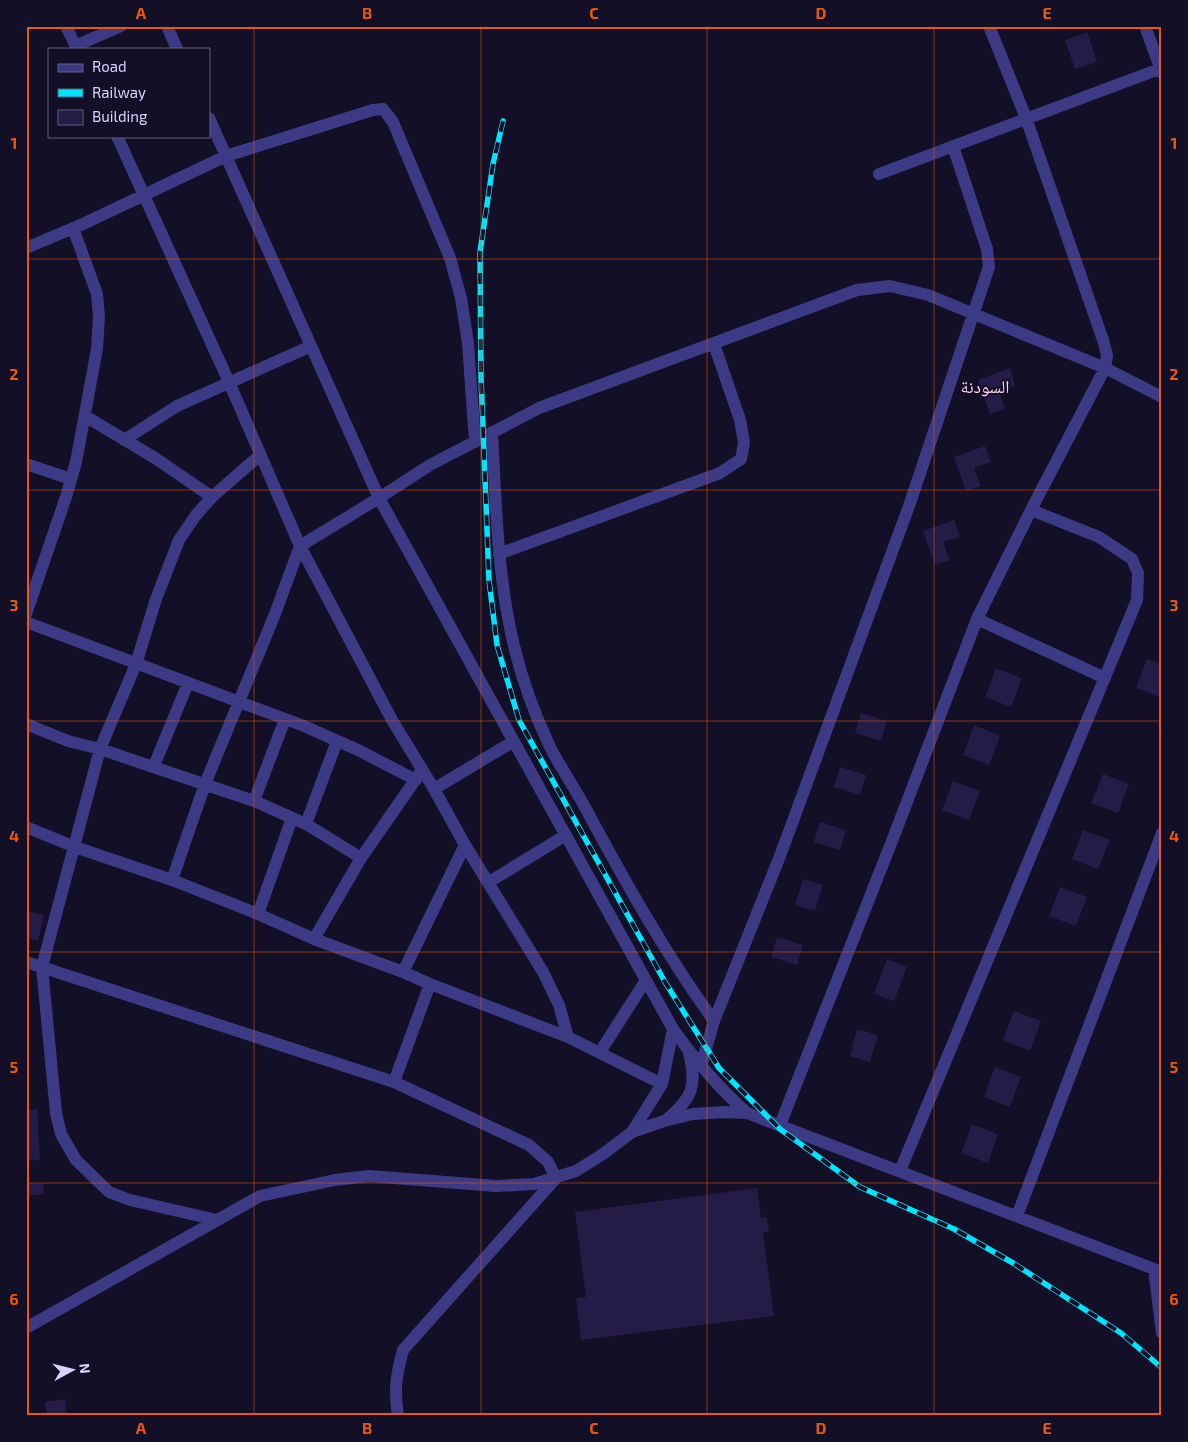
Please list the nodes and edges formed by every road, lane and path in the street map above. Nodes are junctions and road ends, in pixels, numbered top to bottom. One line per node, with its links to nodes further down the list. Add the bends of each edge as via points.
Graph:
1 (66, 26): 6 (street)
2 (121, 26): 6 (street)
3 (167, 26): 7 (street)
4 (989, 26): 9 (street)
5 (1145, 26): 8 (street)
6 (76, 48)
7 (177, 48)
8 (1161, 70): 9 (street)
9 (1026, 118): 12 (street); 21 (street, via 1103,340 1107,355)
10 (210, 120): 13 (street)
11 (118, 138): 15 (street)
12 (953, 146): 14 (street); 18 (street, via 989,257)
13 (226, 156): 15 (street); 20 (street); 27 (street, via 383,109 393,122 450,258 468,343)
14 (879, 174)
15 (145, 195): 16 (street); 22 (street)
16 (73, 228): 17 (street); 24 (street, via 97,294 99,317 97,349)
17 (26, 248)
18 (972, 314): 19 (street, via 928,295 890,286 857,290); 21 (street); 70 (street, via 906,516 780,856)
19 (714, 344): 25 (street, via 539,408); 35 (street, via 740,420 744,443 741,459 720,473)
20 (311, 346): 22 (street); 32 (street)
21 (1105, 368): 23 (street); 33 (street)
22 (229, 382): 26 (street, via 177,406); 28 (street)
23 (1162, 397)
24 (85, 416): 26 (street); 30 (street)
25 (492, 432): 27 (street); 35 (street)
26 (124, 440): 31 (street)
27 (475, 442): 32 (street, via 430,465)
28 (260, 455): 31 (street); 34 (street)
29 (26, 464): 30 (street)
30 (71, 479): 36 (street)
31 (212, 498): 39 (street, via 179,540)
32 (379, 498): 34 (street); 46 (street)
33 (1031, 510): 37 (street); 40 (street, via 1099,537 1132,559 1138,573 1137,600)
34 (300, 546): 42 (street); 49 (street)
35 (500, 554): 70 (street, via 514,647 530,698 551,748 660,943)
36 (26, 614)
37 (977, 619): 40 (street); 80 (street)
38 (26, 622): 39 (street)
39 (136, 664): 41 (street); 47 (street)
40 (1105, 678): 82 (street)
41 (188, 683): 42 (street); 48 (street)
42 (238, 702): 43 (street); 50 (street)
43 (285, 719): 45 (street); 52 (street)
44 (26, 724): 47 (street, via 68,741)
45 (337, 741): 49 (street); 54 (street)
46 (514, 741): 51 (street); 57 (street)
47 (100, 749): 48 (street); 59 (street)
48 (154, 766): 50 (street)
49 (419, 775): 51 (street); 60 (street)
50 (205, 784): 52 (street); 61 (street)
51 (434, 789): 58 (street)
52 (254, 802): 53 (street)
53 (292, 818): 54 (street); 63 (street)
54 (306, 824): 60 (street)
55 (27, 830): 59 (street)
56 (1162, 833): 84 (street)
57 (566, 835): 62 (street); 68 (street)
58 (465, 845): 62 (street); 67 (street)
59 (75, 846): 61 (street); 66 (street)
60 (361, 858): 64 (street)
61 (172, 880): 63 (street)
62 (489, 882): 72 (street, via 543,972 559,1005)
63 (258, 914): 64 (street)
64 (314, 939): 67 (street)
65 (26, 962): 66 (street)
66 (42, 967): 76 (street); 85 (street, via 56,1113 61,1134 76,1160 109,1192)
67 (403, 972): 69 (street)
68 (646, 980): 71 (street); 74 (street)
69 (430, 984): 72 (street); 76 (street)
70 (714, 1021): 75 (street)
71 (673, 1029): 73 (street); 77 (street)
72 (568, 1037): 74 (street)
73 (689, 1051): 75 (street); 79 (street, via 693,1071 689,1096)
74 (600, 1052): 77 (street)
75 (701, 1066): 78 (street)
76 (394, 1082): 83 (street, via 529,1145 548,1162)
77 (662, 1084): 81 (street)
78 (747, 1113): 79 (street, via 694,1114); 80 (street)
79 (664, 1121): 81 (street)
80 (780, 1125): 82 (street)
81 (632, 1132): 83 (street, via 576,1171)
82 (900, 1171): 84 (street)
83 (556, 1178): 85 (street, via 534,1184 496,1186 369,1176 335,1180 260,1196); 89 (street, via 403,1350 396,1375)
84 (1017, 1216): 86 (street)
85 (217, 1220): 87 (street)
86 (1158, 1270): 88 (street)
87 (26, 1328)
88 (1162, 1333)
89 (398, 1416)

